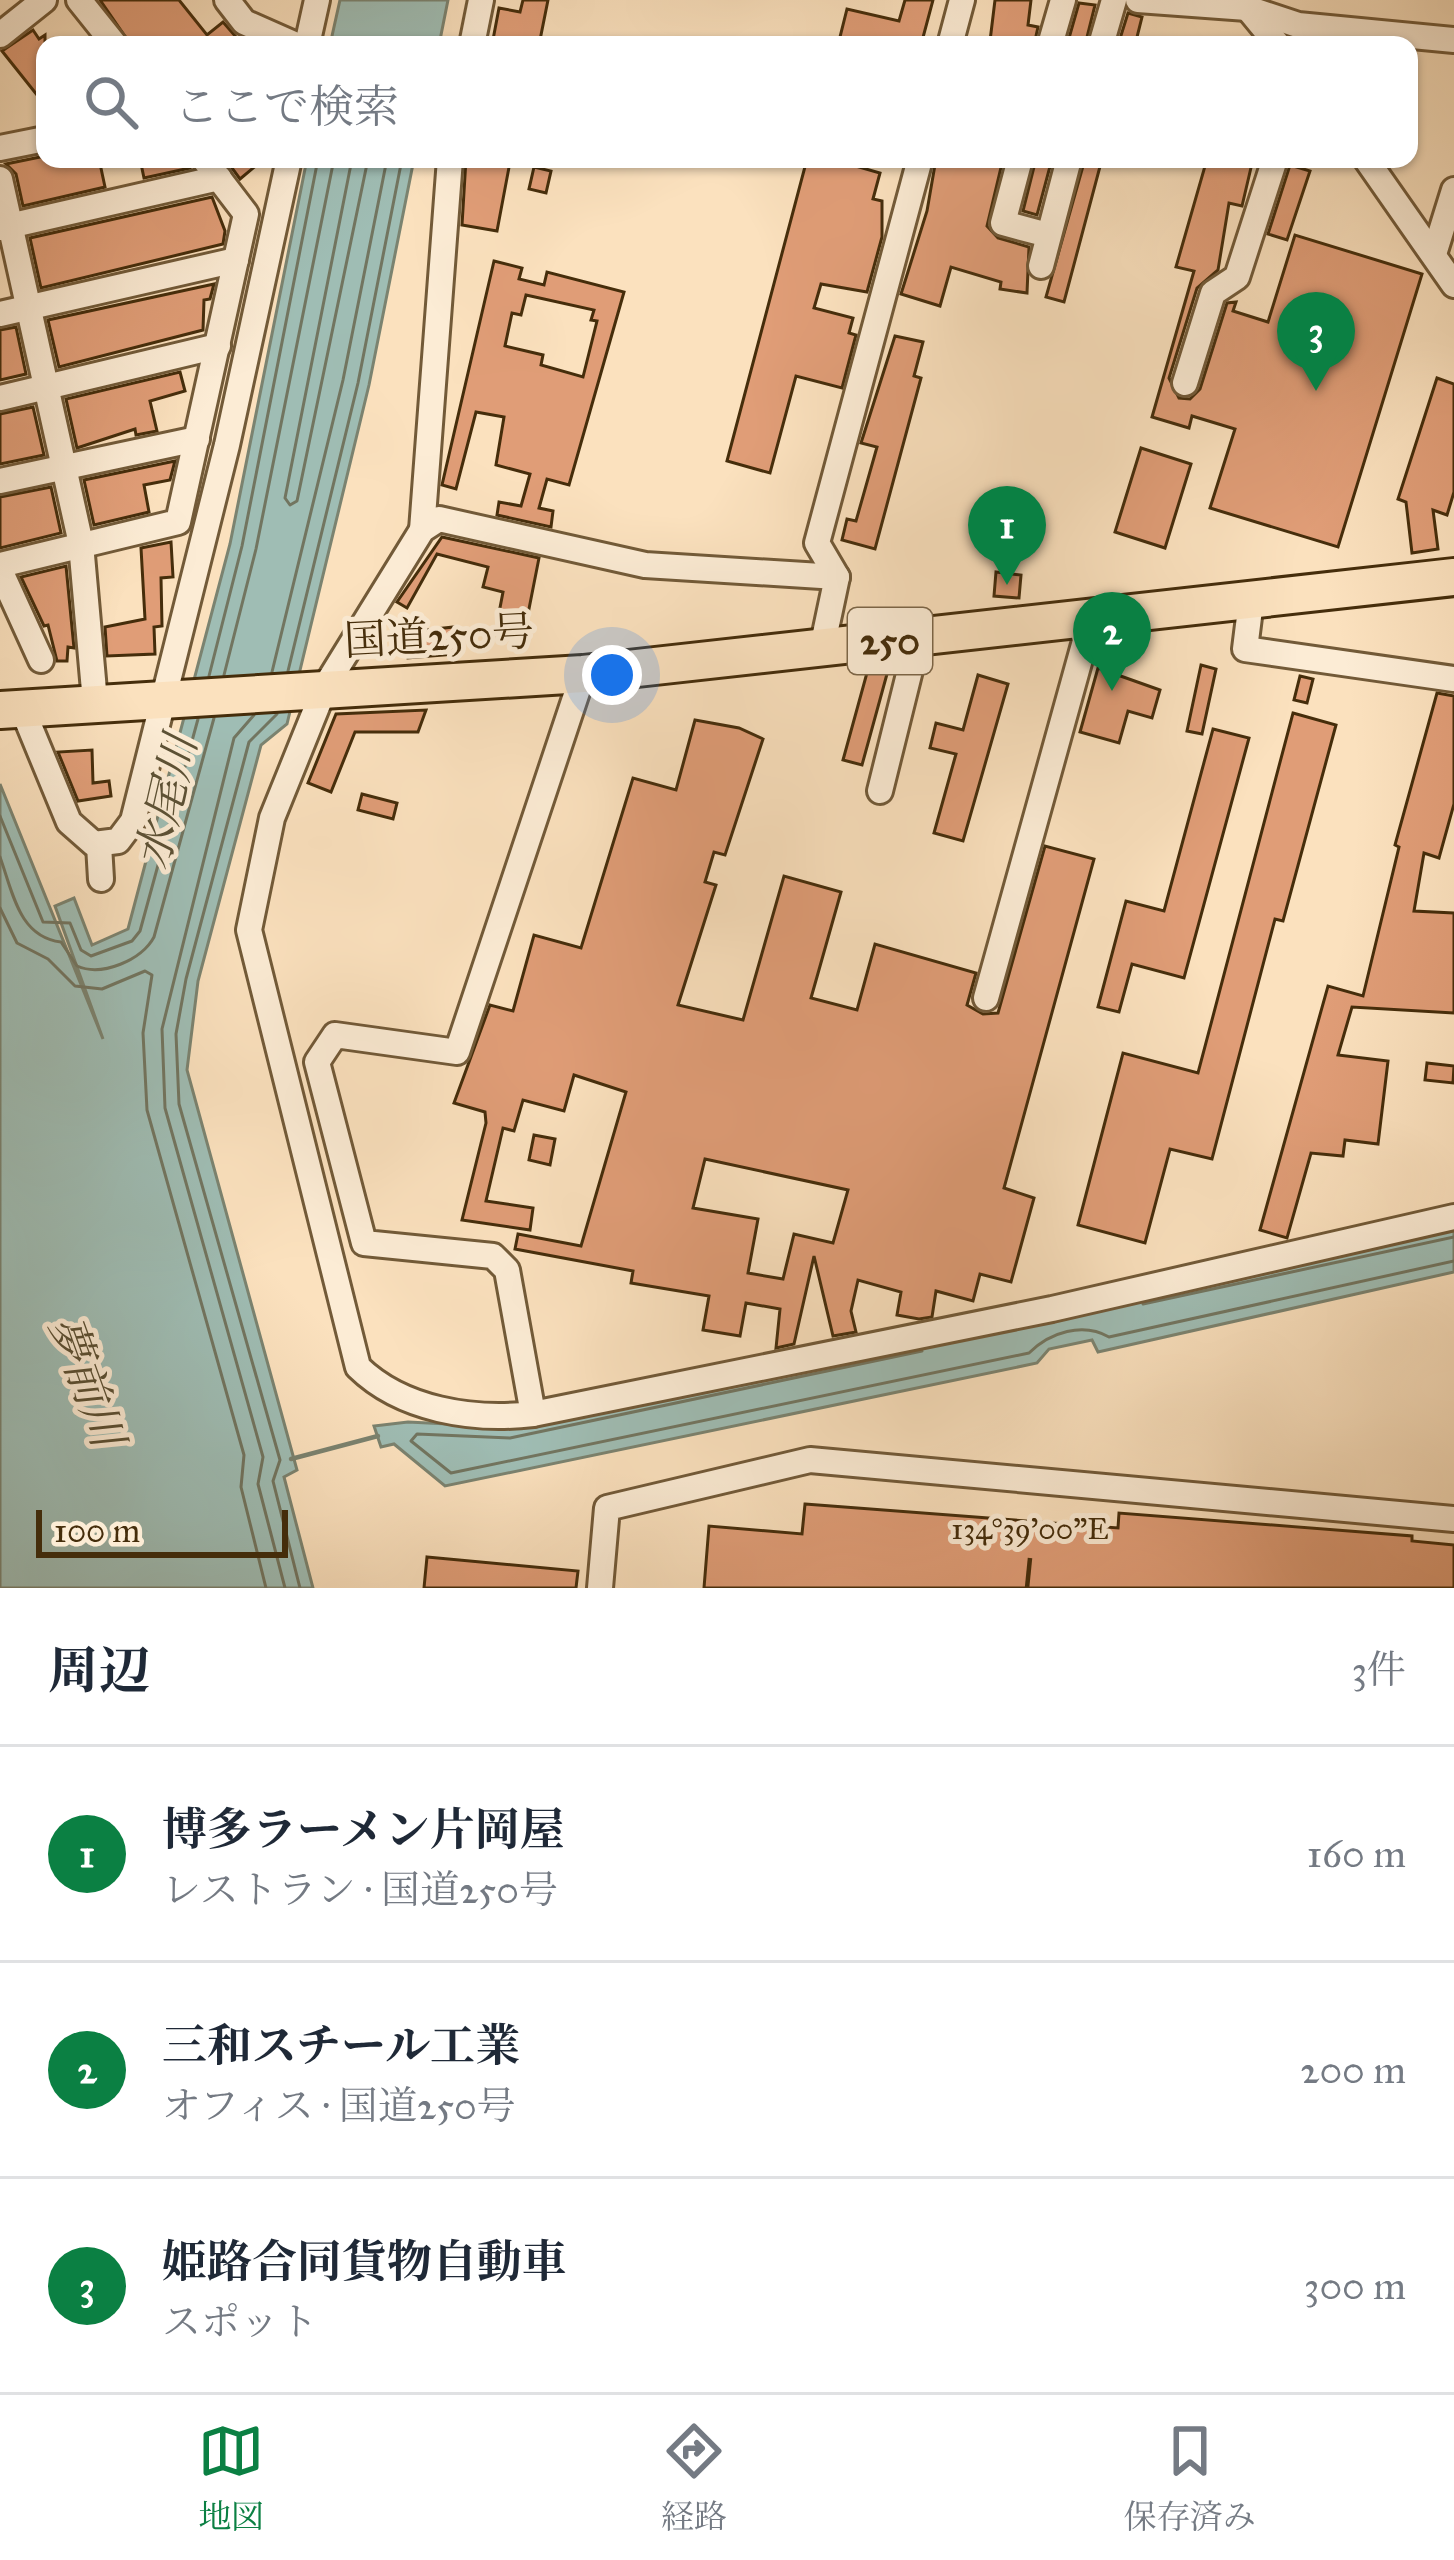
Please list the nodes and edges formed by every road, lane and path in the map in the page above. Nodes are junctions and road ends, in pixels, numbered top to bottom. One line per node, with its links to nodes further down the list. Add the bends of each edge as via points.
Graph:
1 (44, 0): 11 (street)
2 (80, 0): 12 (street)
3 (226, 0): 13 (street, via 244,22)
4 (317, 0): 14 (street)
5 (481, 0): 15 (street)
6 (962, 0): 16 (street)
7 (1063, 0): 17 (street)
8 (1114, 0): 18 (street)
9 (1138, 0): 10 (street)
10 (1244, 4): 19 (street); 20 (street, via 1298,25)
11 (0, 35)
12 (108, 36)
13 (276, 36)
14 (310, 36)
15 (474, 36)
16 (952, 36)
17 (1053, 36)
18 (1104, 36)
19 (1271, 36)
20 (1412, 36)
21 (1418, 37): 22 (street)
22 (1454, 40)
23 (36, 141): 24 (street)
24 (0, 148)
25 (287, 168): 63 (street, via 227,445)
26 (450, 168): 50 (street)
27 (918, 168): 53 (street, via 817,543)
28 (1018, 168): 36 (street, via 1003,223)
29 (1067, 168): 36 (street)
30 (1272, 168): 44 (street, via 1238,277 1213,293)
31 (1373, 168): 37 (street)
32 (211, 169): 35 (street); 38 (street, via 246,214)
33 (0, 179): 35 (street)
34 (1454, 190): 37 (street)
35 (5, 226): 41 (street)
36 (1048, 236): 39 (street)
37 (1435, 251): 40 (street)
38 (236, 260): 41 (street); 43 (street)
39 (1041, 266)
40 (1454, 285)
41 (28, 307): 42 (street); 45 (street)
42 (0, 314)
43 (218, 346): 45 (street); 47 (street)
44 (1185, 383)
45 (47, 387): 46 (street); 48 (street)
46 (0, 398)
47 (197, 439): 48 (street); 51 (street, via 178,522)
48 (64, 466): 49 (street); 51 (street)
49 (0, 481)
50 (422, 530): 53 (street, via 439,519 645,565); 62 (street)
51 (81, 544): 52 (street); 64 (street)
52 (0, 568): 59 (street)
53 (837, 577): 58 (street)
54 (1454, 577): 55 (highway, 国道250号 / 250)
55 (1251, 601): 56 (highway, 国道250号 / 250); 61 (street, via 1245,649)
56 (1081, 620): 57 (highway, 国道250号 / 250); 69 (street, via 1085,641)
57 (918, 638): 58 (highway, 国道250号 / 250); 66 (street)
58 (822, 648): 60 (highway, 国道250号 / 250)
59 (41, 660)
60 (583, 674): 62 (highway, 国道250号 / 250); 71 (street, via 457,1052 335,1035 317,1062 364,1243 494,1256 507,1270)
61 (1454, 679)
62 (325, 687): 63 (highway, 国道250号 / 250); 71 (street, via 272,818 249,930 358,1366 381,1390 428,1406 494,1419)
63 (160, 698): 64 (highway, 国道250号 / 250); 67 (street, via 133,821 118,842)
64 (95, 702): 65 (highway, 国道250号 / 250)
65 (11, 709): 67 (street, via 69,822)
66 (880, 791)
67 (99, 844): 68 (street)
68 (101, 879)
69 (986, 998)
70 (1454, 1217): 71 (street)
71 (533, 1414)
72 (1454, 1519): 73 (street, via 810,1460 608,1508)
73 (600, 1588)

